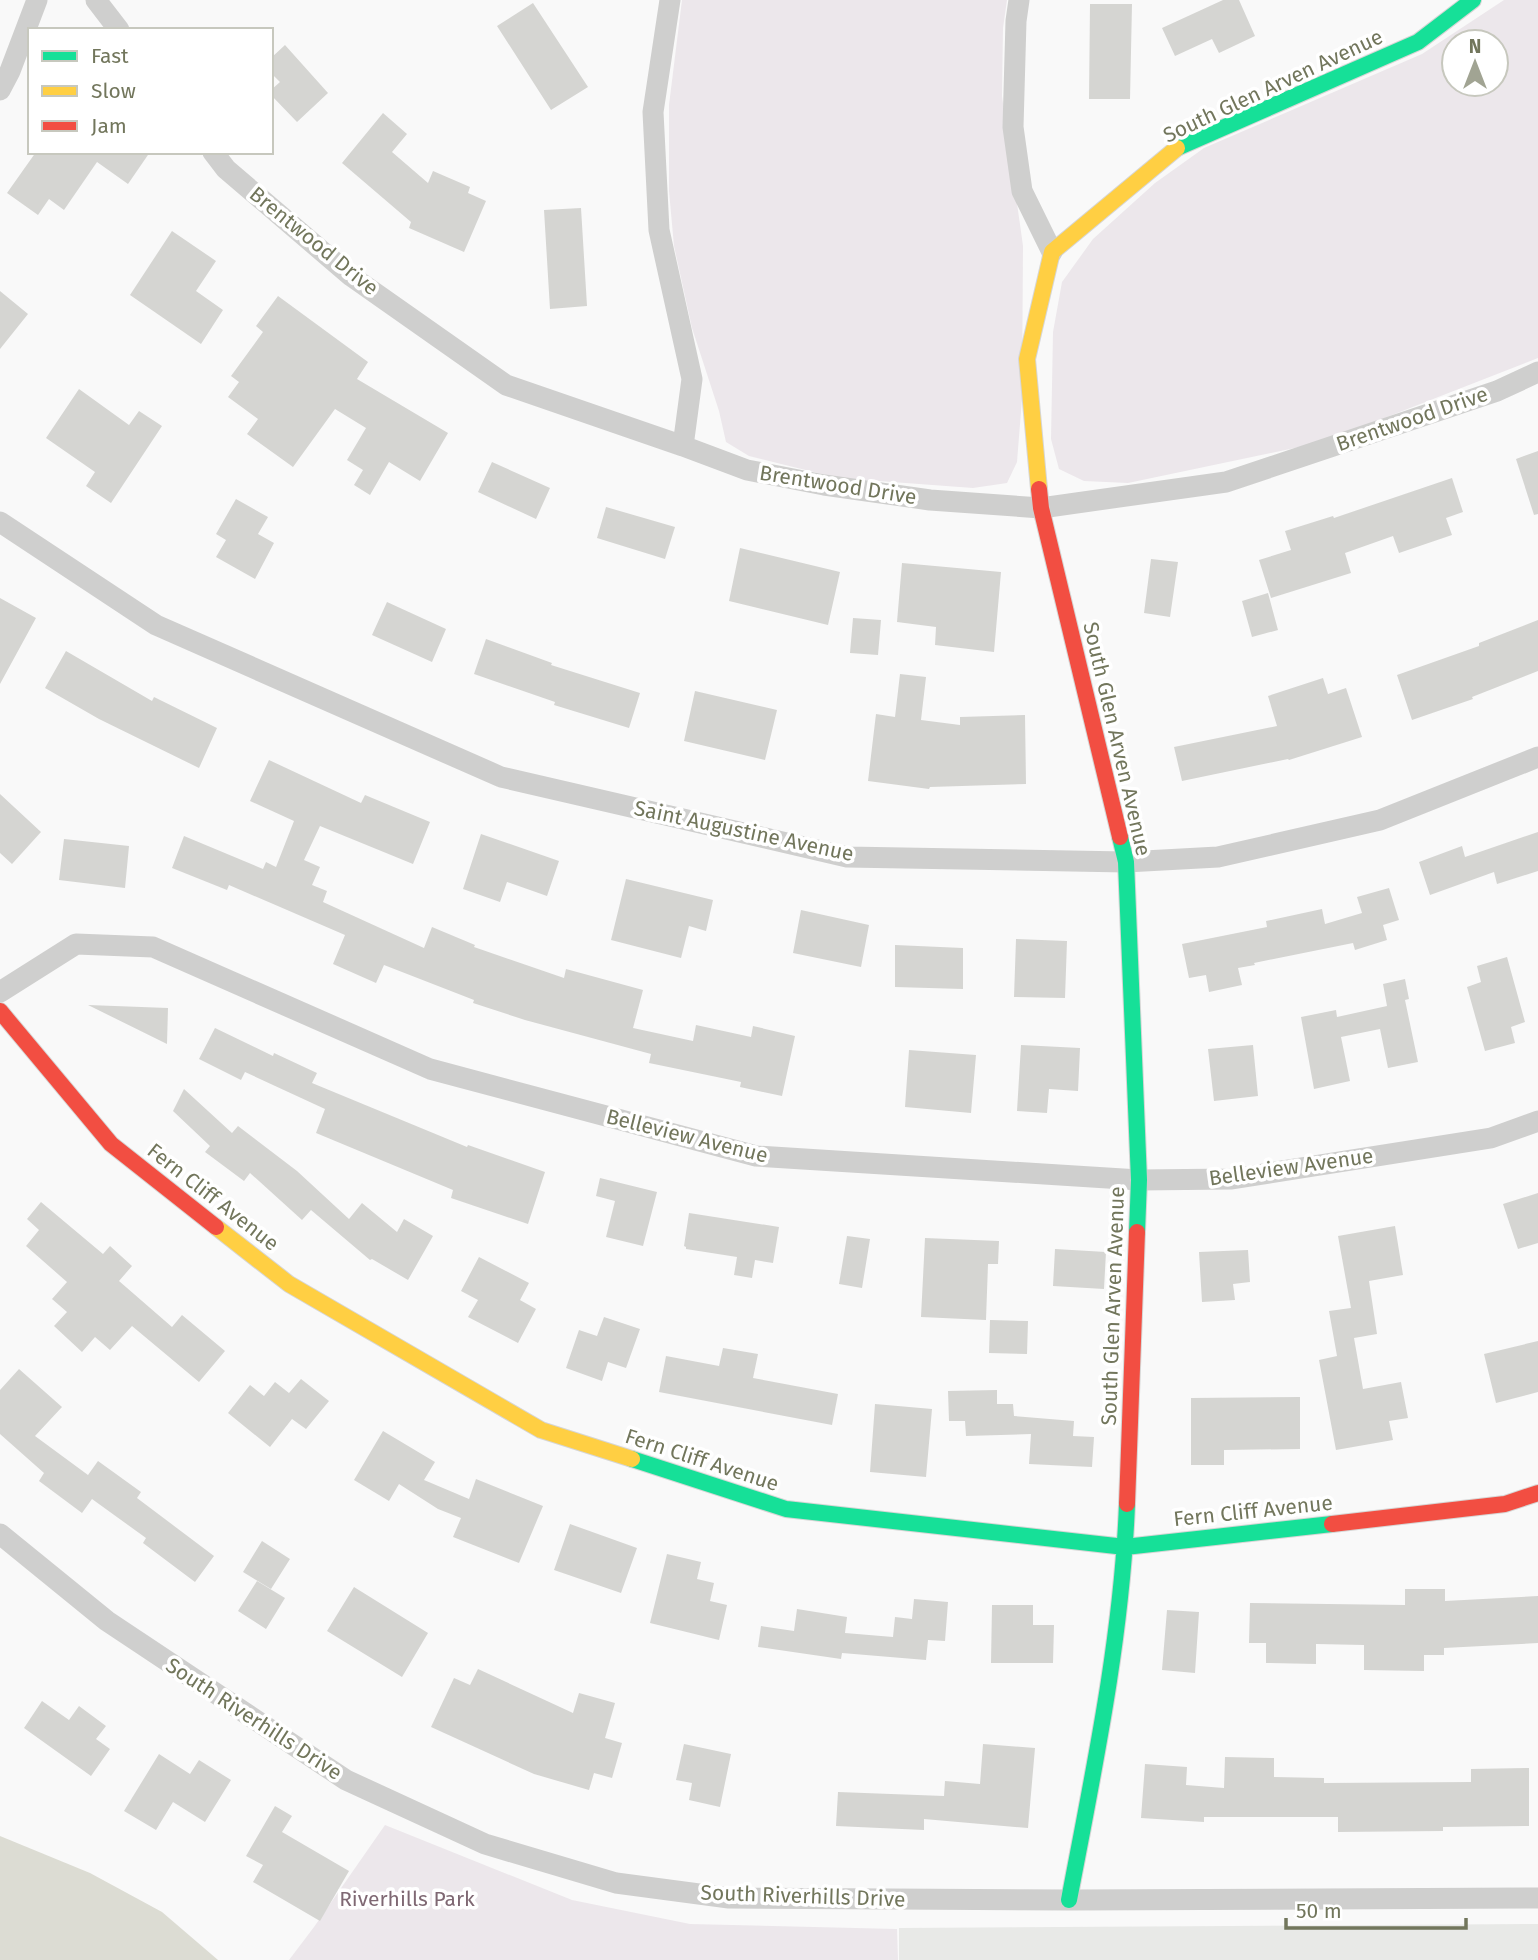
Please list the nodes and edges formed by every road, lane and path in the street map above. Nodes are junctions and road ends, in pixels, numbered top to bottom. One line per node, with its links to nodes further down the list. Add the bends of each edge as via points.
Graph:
1 (37, 0): 7 (street)
2 (96, 0): 6 (street)
3 (670, 0): 11 (street, via 653,112 659,230 692,379)
4 (1019, 0): 9 (street, via 1013,127 1022,191)
5 (1473, 0): 9 (street, South Glen Arven Avenue, via 1418,42 1177,148)
6 (117, 28)
7 (0, 90)
8 (215, 154): 11 (street, Brentwood Drive, via 226,169 351,276 506,385)
9 (1052, 252): 12 (street, South Glen Arven Avenue, via 1027,359)
10 (1538, 372): 12 (street, Brentwood Drive, via 1497,391 1226,482)
11 (683, 446): 12 (street, Brentwood Drive, via 747,470 824,485 930,500)
12 (1041, 508): 15 (street, South Glen Arven Avenue)
13 (0, 522): 15 (street, Saint Augustine Avenue, via 156,625 501,777 847,857)
14 (1538, 757): 15 (street, Saint Augustine Avenue, via 1380,820 1218,857)
15 (1126, 862): 19 (street, South Glen Arven Avenue)
16 (0, 992): 19 (street, Belleview Avenue, via 76,944 153,947 430,1069 756,1156)
17 (0, 1011): 24 (street, Fern Cliff Avenue, via 111,1144 289,1284 541,1430 786,1509)
18 (1538, 1121): 19 (street, Belleview Avenue, via 1491,1138 1232,1179)
19 (1139, 1180): 24 (street, South Glen Arven Avenue)
20 (1538, 1493): 21 (street, Fern Cliff Avenue)
21 (1505, 1504): 22 (street); 24 (street, Fern Cliff Avenue)
22 (1538, 1504)
23 (0, 1534): 26 (street, South Riverhills Drive, via 107,1622 346,1780 485,1844 616,1883 729,1898)
24 (1125, 1547): 26 (street, South Glen Arven Avenue, via 1104,1714)
25 (1538, 1898): 26 (street, South Riverhills Drive)
26 (1069, 1900)

